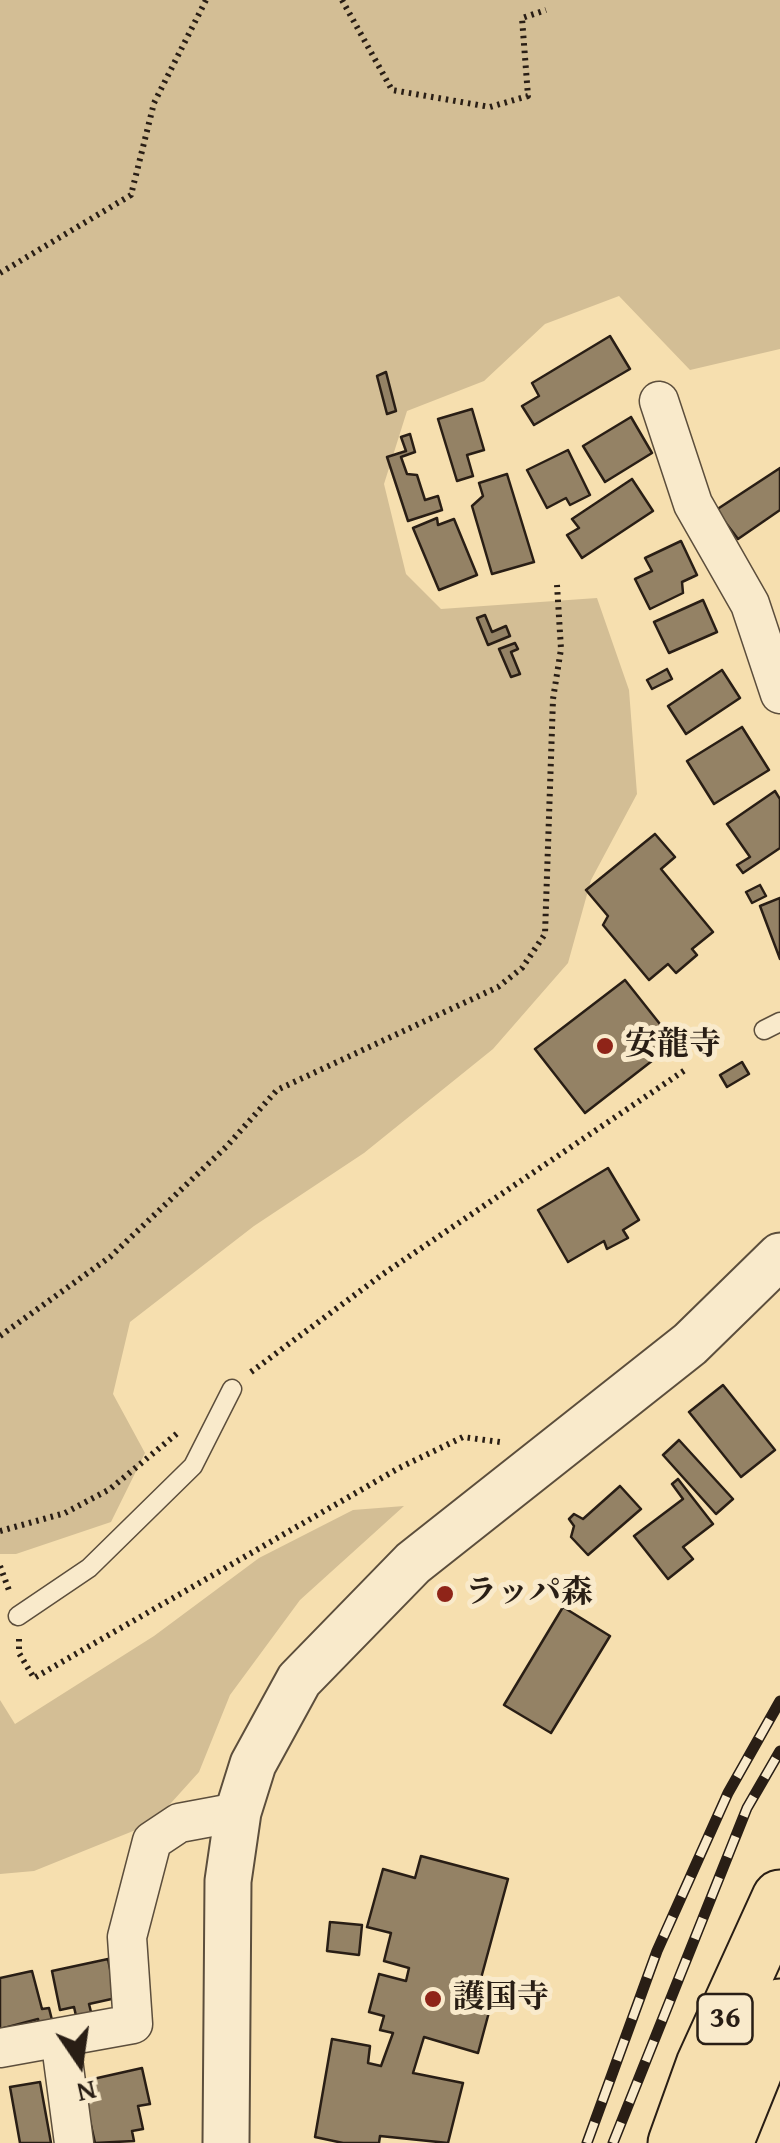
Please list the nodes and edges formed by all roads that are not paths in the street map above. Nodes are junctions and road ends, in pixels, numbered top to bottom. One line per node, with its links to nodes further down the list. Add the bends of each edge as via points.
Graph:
1 (658, 401): 2 (street, via 693,504 750,604)
2 (780, 694)
3 (780, 1256): 6 (street, via 690,1344 412,1564 298,1680 253,1764)
4 (232, 1389): 5 (lane, via 193,1466 89,1568)
5 (18, 1616)
6 (238, 1812): 9 (street, via 180,1823 152,1841 128,1938 133,2024); 12 (street, via 228,1882)
7 (780, 1898): 13 (highway, 36)
8 (780, 2007): 14 (highway, 36)
9 (60, 2037): 10 (street); 11 (street)
10 (0, 2048)
11 (74, 2143)
12 (226, 2143)
13 (676, 2143)
14 (725, 2143)

